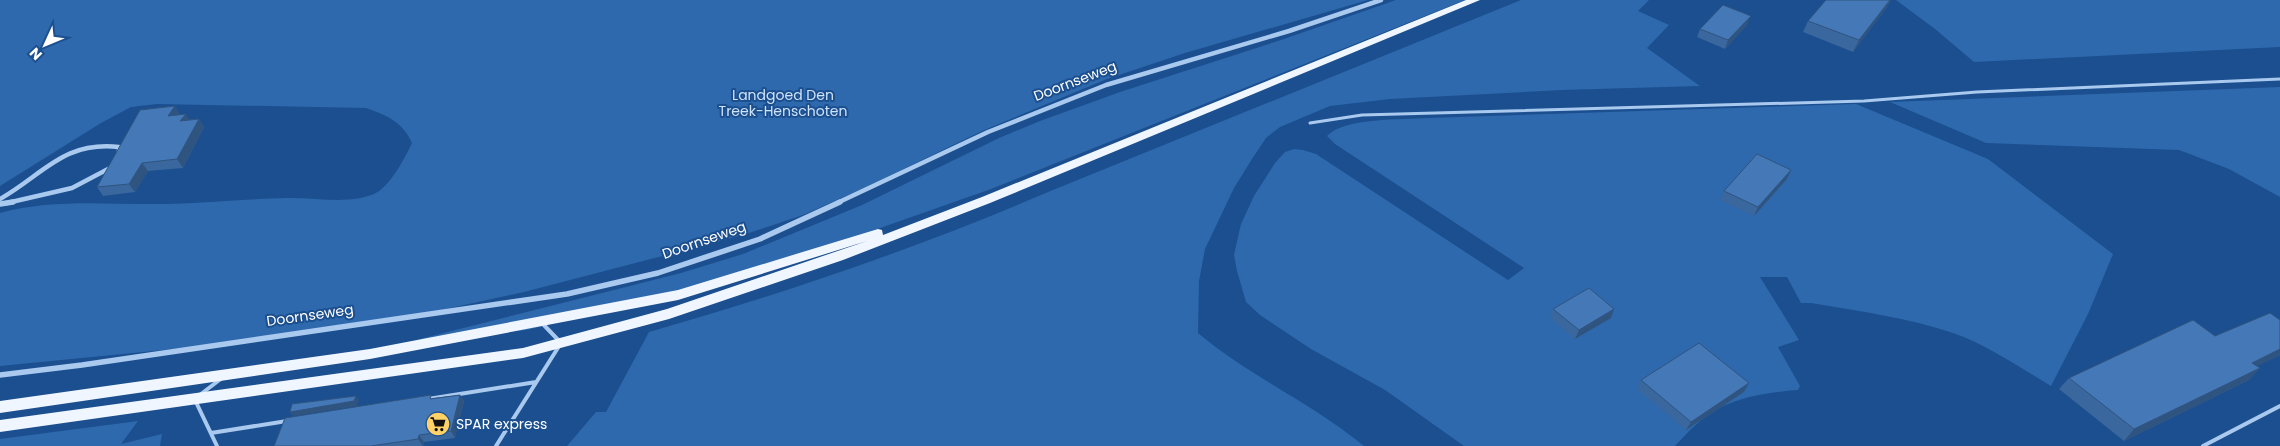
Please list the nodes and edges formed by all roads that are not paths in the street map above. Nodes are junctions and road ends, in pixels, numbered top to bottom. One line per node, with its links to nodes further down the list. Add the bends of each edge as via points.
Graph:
1 (1381, 0): 10 (street, Doornseweg, via 1106,85 988,132 760,239 658,273 557,296)
2 (1475, 0): 6 (main road)
3 (2280, 79): 4 (lane, via 1977,92 1864,101 1362,115)
4 (1310, 123)
5 (0, 199): 7 (street, via 73,151 102,143 119,147 116,161 103,173 60,191)
6 (986, 200): 8 (main road, via 678,295); 9 (main road, via 838,257 669,314)
7 (0, 204)
8 (540, 322): 9 (lane); 11 (main road, via 370,354)
9 (561, 343): 12 (lane); 13 (main road, via 513,355)
10 (0, 375)
11 (225, 376): 13 (lane); 16 (main road)
12 (536, 382): 14 (lane); 21 (lane)
13 (194, 399): 18 (main road); 19 (lane)
14 (418, 400)
15 (2280, 406): 22 (lane)
16 (0, 407)
17 (290, 420): 19 (lane)
18 (0, 426)
19 (210, 433): 20 (lane)
20 (217, 446)
21 (496, 446)
22 (2203, 446)

